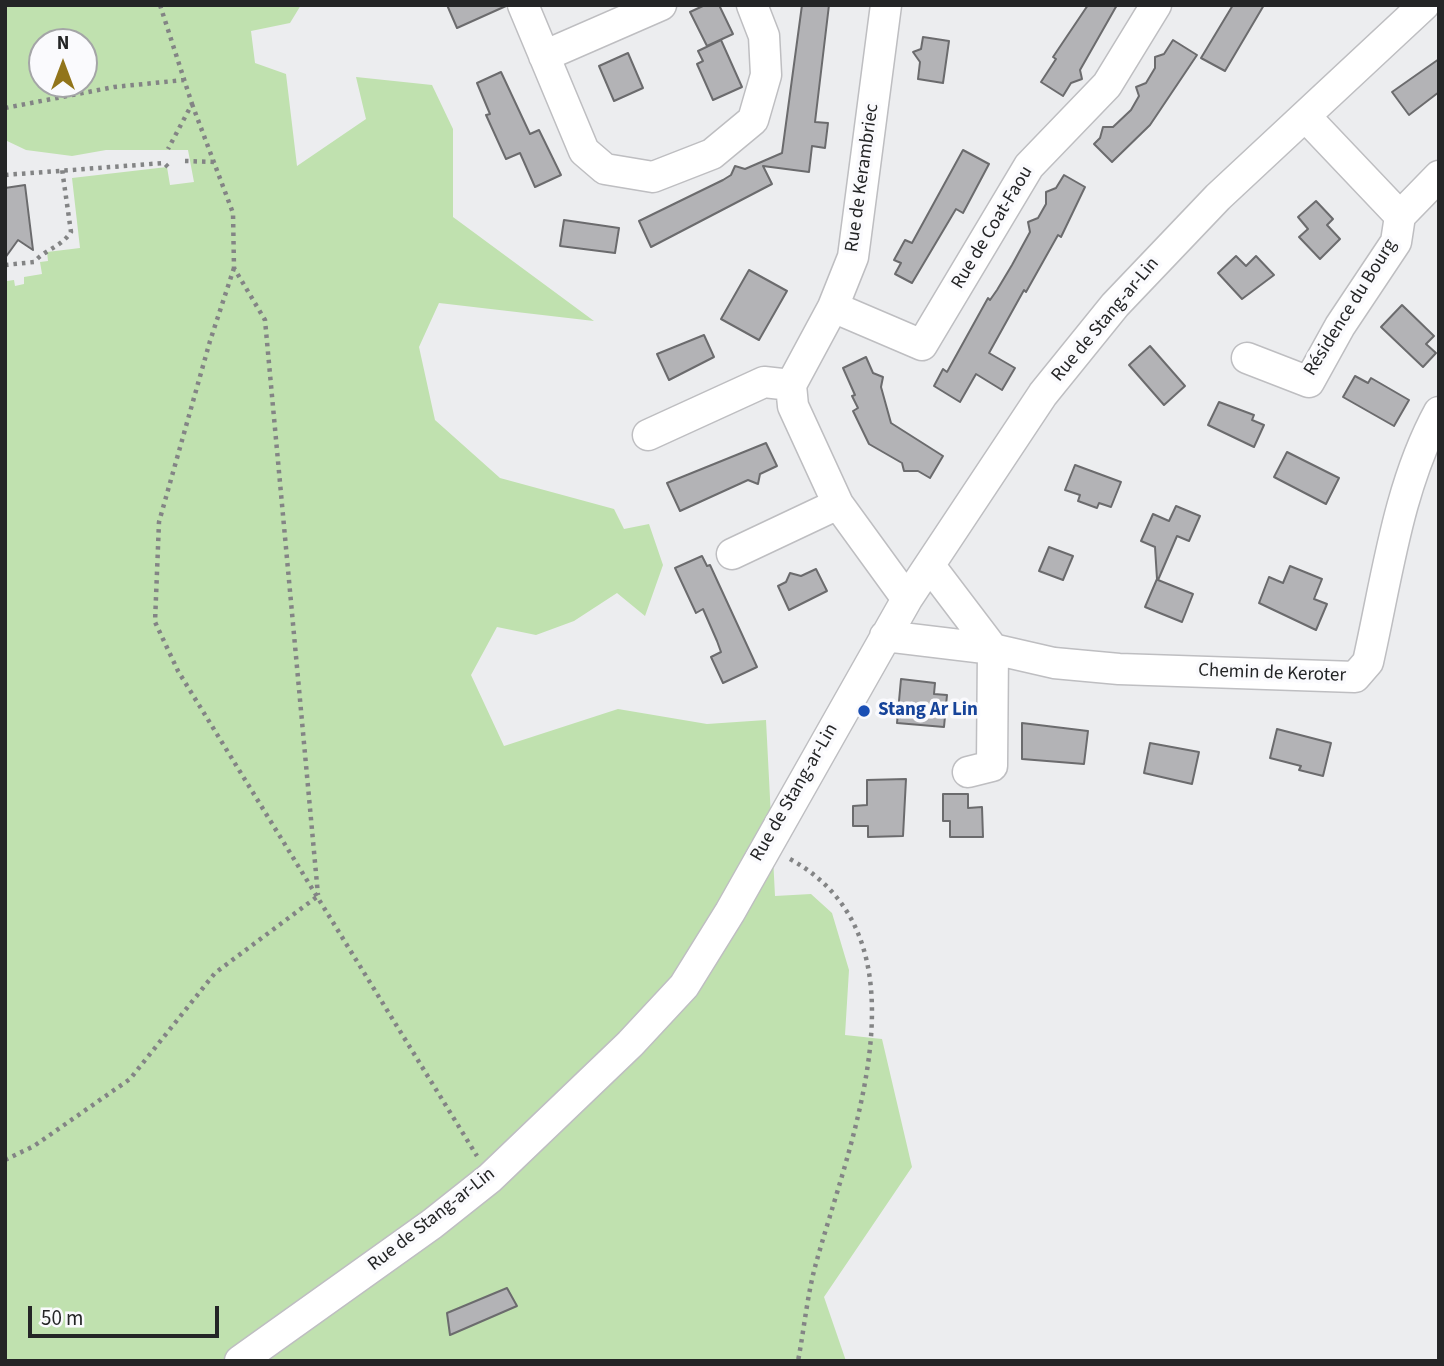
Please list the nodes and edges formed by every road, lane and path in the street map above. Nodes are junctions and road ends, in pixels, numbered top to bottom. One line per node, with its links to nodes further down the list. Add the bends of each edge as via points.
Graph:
1 (160, 5): 9 (path)
2 (523, 5): 8 (street)
3 (661, 5): 8 (street)
4 (752, 5): 8 (street, via 764,36 766,75 753,120 712,154 653,177 605,169 584,151)
5 (887, 5): 23 (street, Rue de Kerambriec, via 853,257)
6 (1156, 5): 23 (street, Rue de Coat-Faou, via 1107,85 1029,166 922,345)
7 (1424, 5): 12 (street, Rue de Stang-ar-Lin)
8 (544, 56)
9 (184, 80): 10 (path); 11 (path, via 114,87)
10 (192, 104): 13 (path); 15 (path)
11 (5, 108)
12 (1306, 117): 20 (street, Résidence du Bourg); 30 (street, Rue de Stang-ar-Lin, via 1218,197 1115,306 1035,404)
13 (168, 149)
14 (185, 162): 15 (path)
15 (215, 162): 22 (path, via 233,213)
16 (62, 169): 17 (path, via 164,163); 18 (path); 21 (path, via 71,232 63,243 34,262)
17 (171, 170)
18 (5, 175)
19 (1439, 176): 20 (street, Résidence du Bourg)
20 (1400, 216): 24 (street, Résidence du Bourg, via 1396,242 1309,382)
21 (5, 265)
22 (234, 268): 36 (path, via 265,320); 36 (path, via 159,522 155,622 178,671)
23 (833, 307): 25 (street, Rue de Kerambriec)
24 (1247, 358)
25 (792, 385): 27 (street, via 764,382); 28 (street, via 793,406)
26 (1439, 412): 33 (street, Chemin de Keroter, via 1411,474 1368,662 1355,677 1119,669 1054,663)
27 (648, 435)
28 (838, 504): 29 (street); 31 (street)
29 (732, 554)
30 (930, 566): 31 (street, Rue de Stang-ar-Lin); 33 (street)
31 (907, 599): 32 (street, Rue de Stang-ar-Lin)
32 (886, 636): 33 (street, Chemin de Keroter); 35 (street, Rue de Stang-ar-Lin)
33 (993, 649): 34 (street, via 992,766)
34 (968, 772)
35 (765, 846): 38 (street, Rue de Stang-ar-Lin, via 684,986); 40 (path, via 811,871 841,901 867,964 873,1025 864,1095 814,1270)
36 (318, 896): 37 (path, via 215,973 130,1079 34,1146); 38 (path)
37 (5, 1160)
38 (490, 1178): 39 (street, Rue de Stang-ar-Lin)
39 (240, 1361)
40 (798, 1361)

